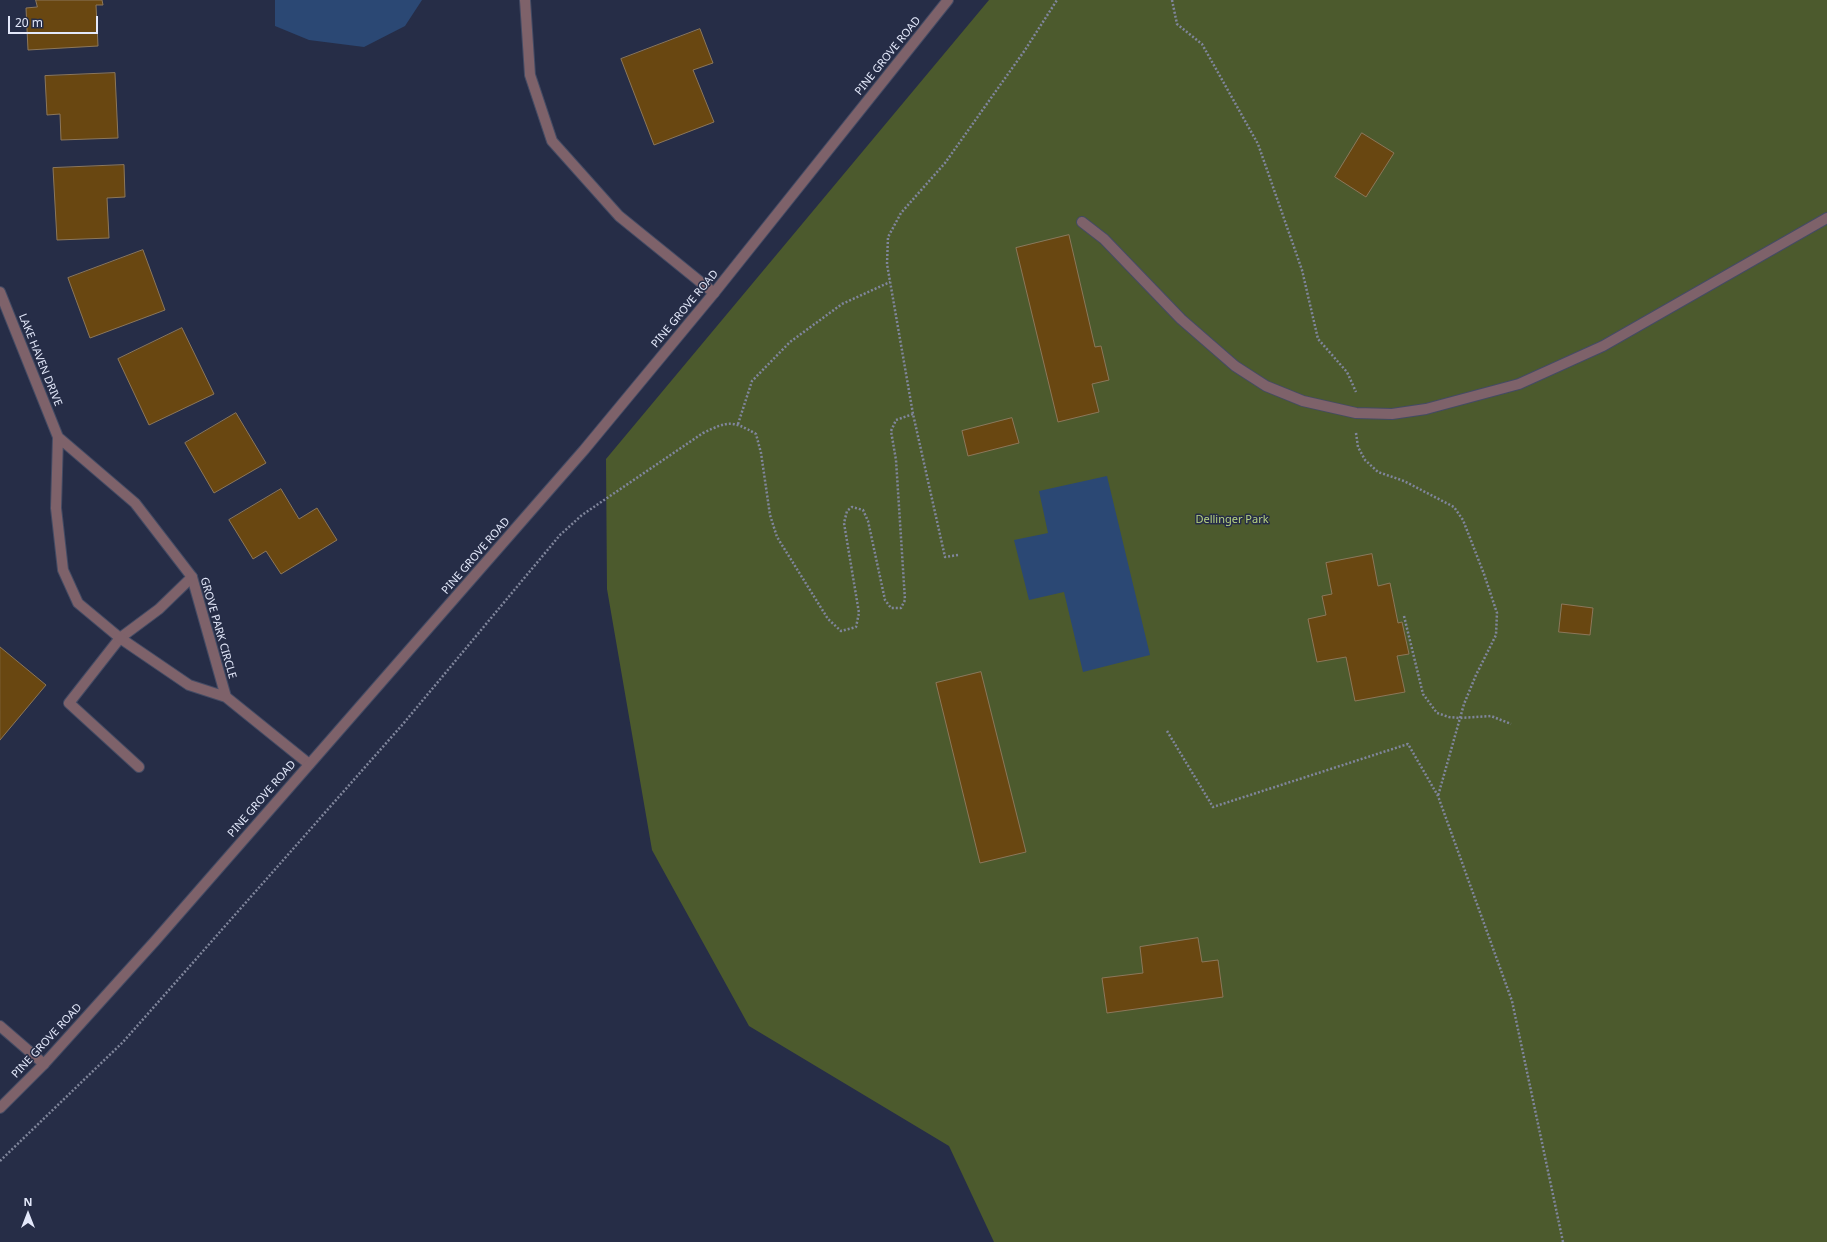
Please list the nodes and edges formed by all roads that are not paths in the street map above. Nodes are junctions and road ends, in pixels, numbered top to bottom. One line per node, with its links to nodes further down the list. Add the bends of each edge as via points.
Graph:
1 (525, 0): 6 (street, via 530,75 552,141 619,216)
2 (948, 0): 6 (street, PINE GROVE ROAD)
3 (1827, 218): 4 (street, via 1603,346 1519,384 1426,409 1392,414 1356,413 1304,401 1266,386 1235,366 1181,319 1104,239)
4 (1082, 222)
5 (0, 292): 7 (street, LAKE HAVEN DRIVE)
6 (714, 293): 11 (street, PINE GROVE ROAD, via 584,450)
7 (58, 437): 8 (street, GROVE PARK CIRCLE, via 135,503); 9 (street, GROVE PARK CIRCLE, via 56,508 63,570 78,603)
8 (192, 577): 9 (street, via 159,609); 10 (street, GROVE PARK CIRCLE)
9 (120, 638): 10 (street, GROVE PARK CIRCLE, via 189,685); 12 (street, via 69,703)
10 (226, 697): 11 (street, GROVE PARK CIRCLE)
11 (309, 764): 14 (street, PINE GROVE ROAD)
12 (139, 767)
13 (0, 1026): 14 (street)
14 (44, 1064): 15 (street, PINE GROVE ROAD)
15 (0, 1108)

